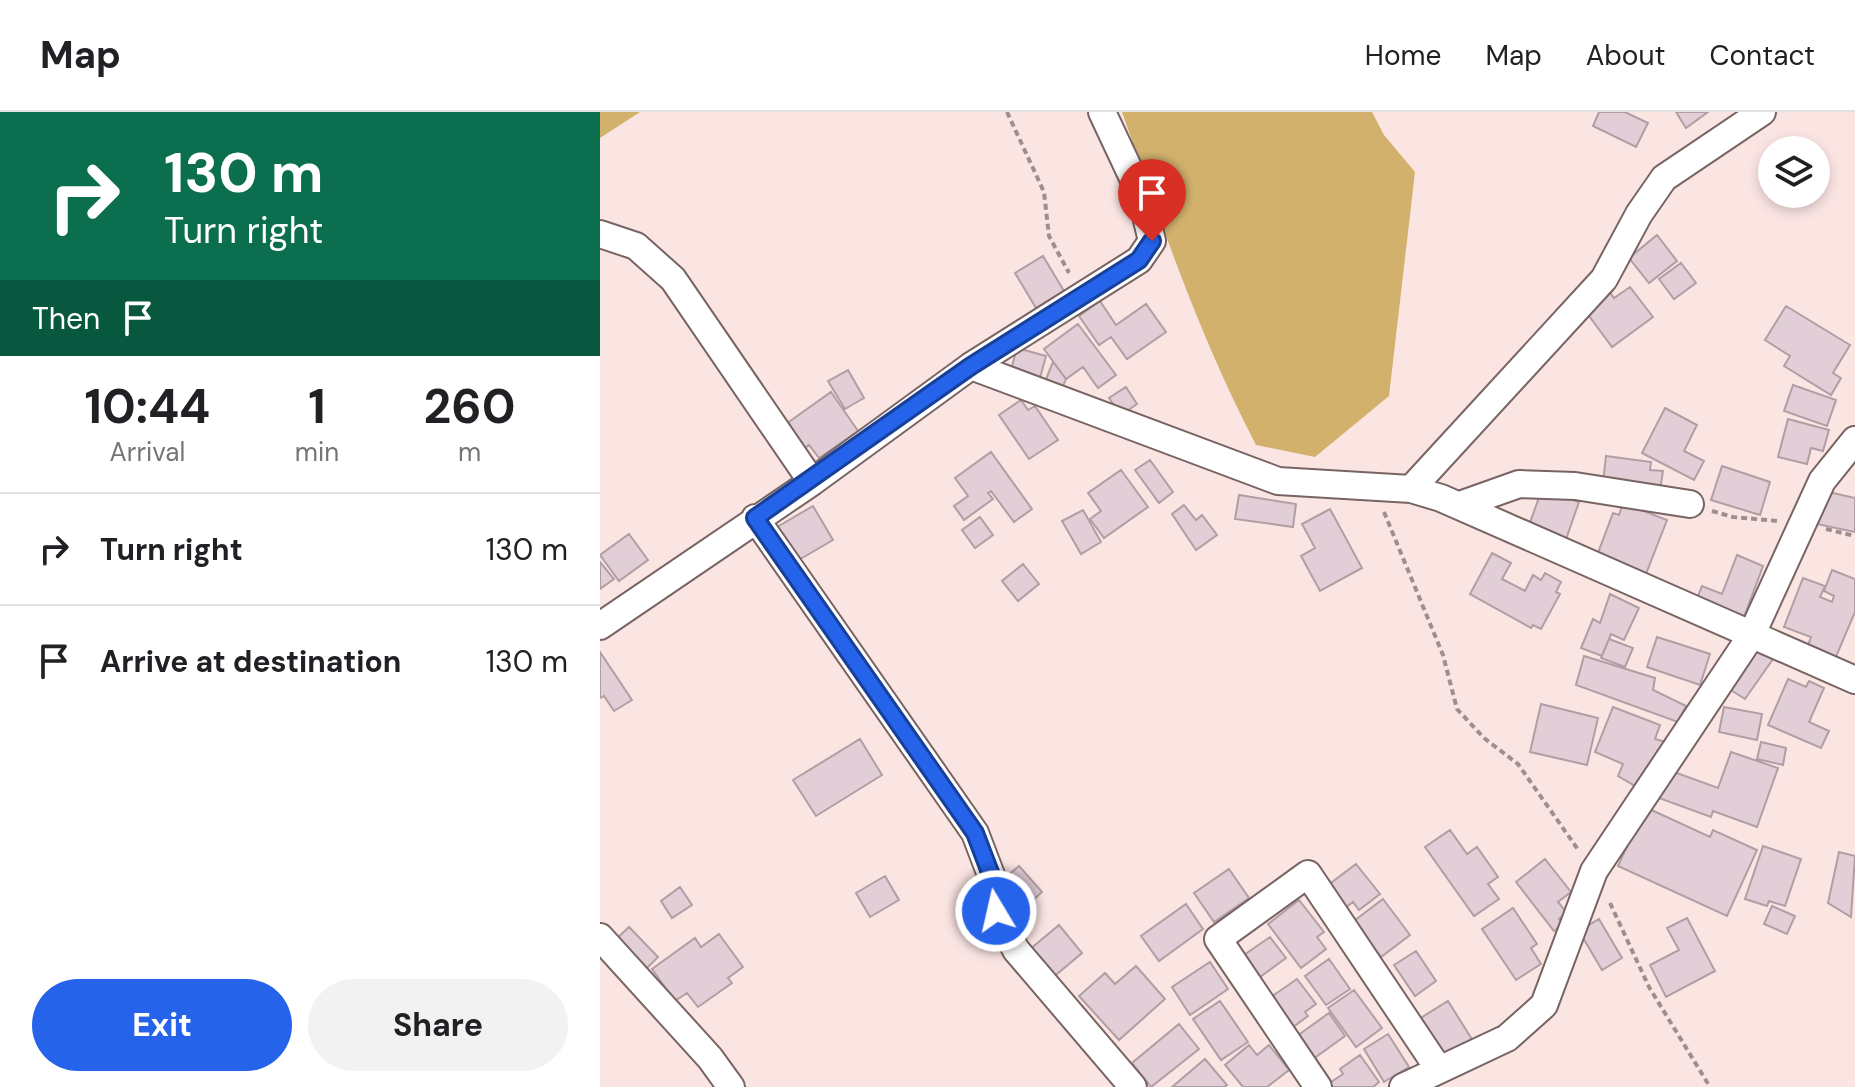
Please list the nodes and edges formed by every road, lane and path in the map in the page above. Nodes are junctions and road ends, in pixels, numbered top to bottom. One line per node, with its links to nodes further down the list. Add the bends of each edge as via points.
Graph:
1 (1007, 112): 5 (path, via 1044,192 1049,236)
2 (1102, 112): 5 (street, via 1141,195 1152,241 1139,260)
3 (1762, 112): 10 (street, via 1664,178 1604,279)
4 (600, 234): 8 (street, via 636,246 673,279)
5 (1081, 297): 6 (street)
6 (971, 366): 8 (street); 9 (street, via 1278,481)
7 (1855, 440): 14 (street, via 1822,481)
8 (812, 482): 13 (street)
9 (1373, 486): 10 (street); 18 (path, via 1443,655 1457,709 1518,764)
10 (1411, 489): 12 (street)
11 (1690, 504): 12 (street, via 1575,486 1519,484); 14 (path, via 1733,517)
12 (1460, 505): 16 (street)
13 (755, 518): 15 (street); 22 (street, via 975,833 991,875 996,911 1016,950)
14 (1803, 523): 16 (street)
15 (600, 626)
16 (1751, 636): 17 (street); 18 (street)
17 (1855, 680)
18 (1594, 871): 20 (street, via 1544,1005 1507,1038); 25 (path, via 1649,987)
19 (600, 937): 21 (street)
20 (1438, 1068): 23 (street, via 1308,874 1218,939); 24 (street)
21 (731, 1087)
22 (1133, 1087)
23 (1318, 1087)
24 (1403, 1087)
25 (1710, 1087)

